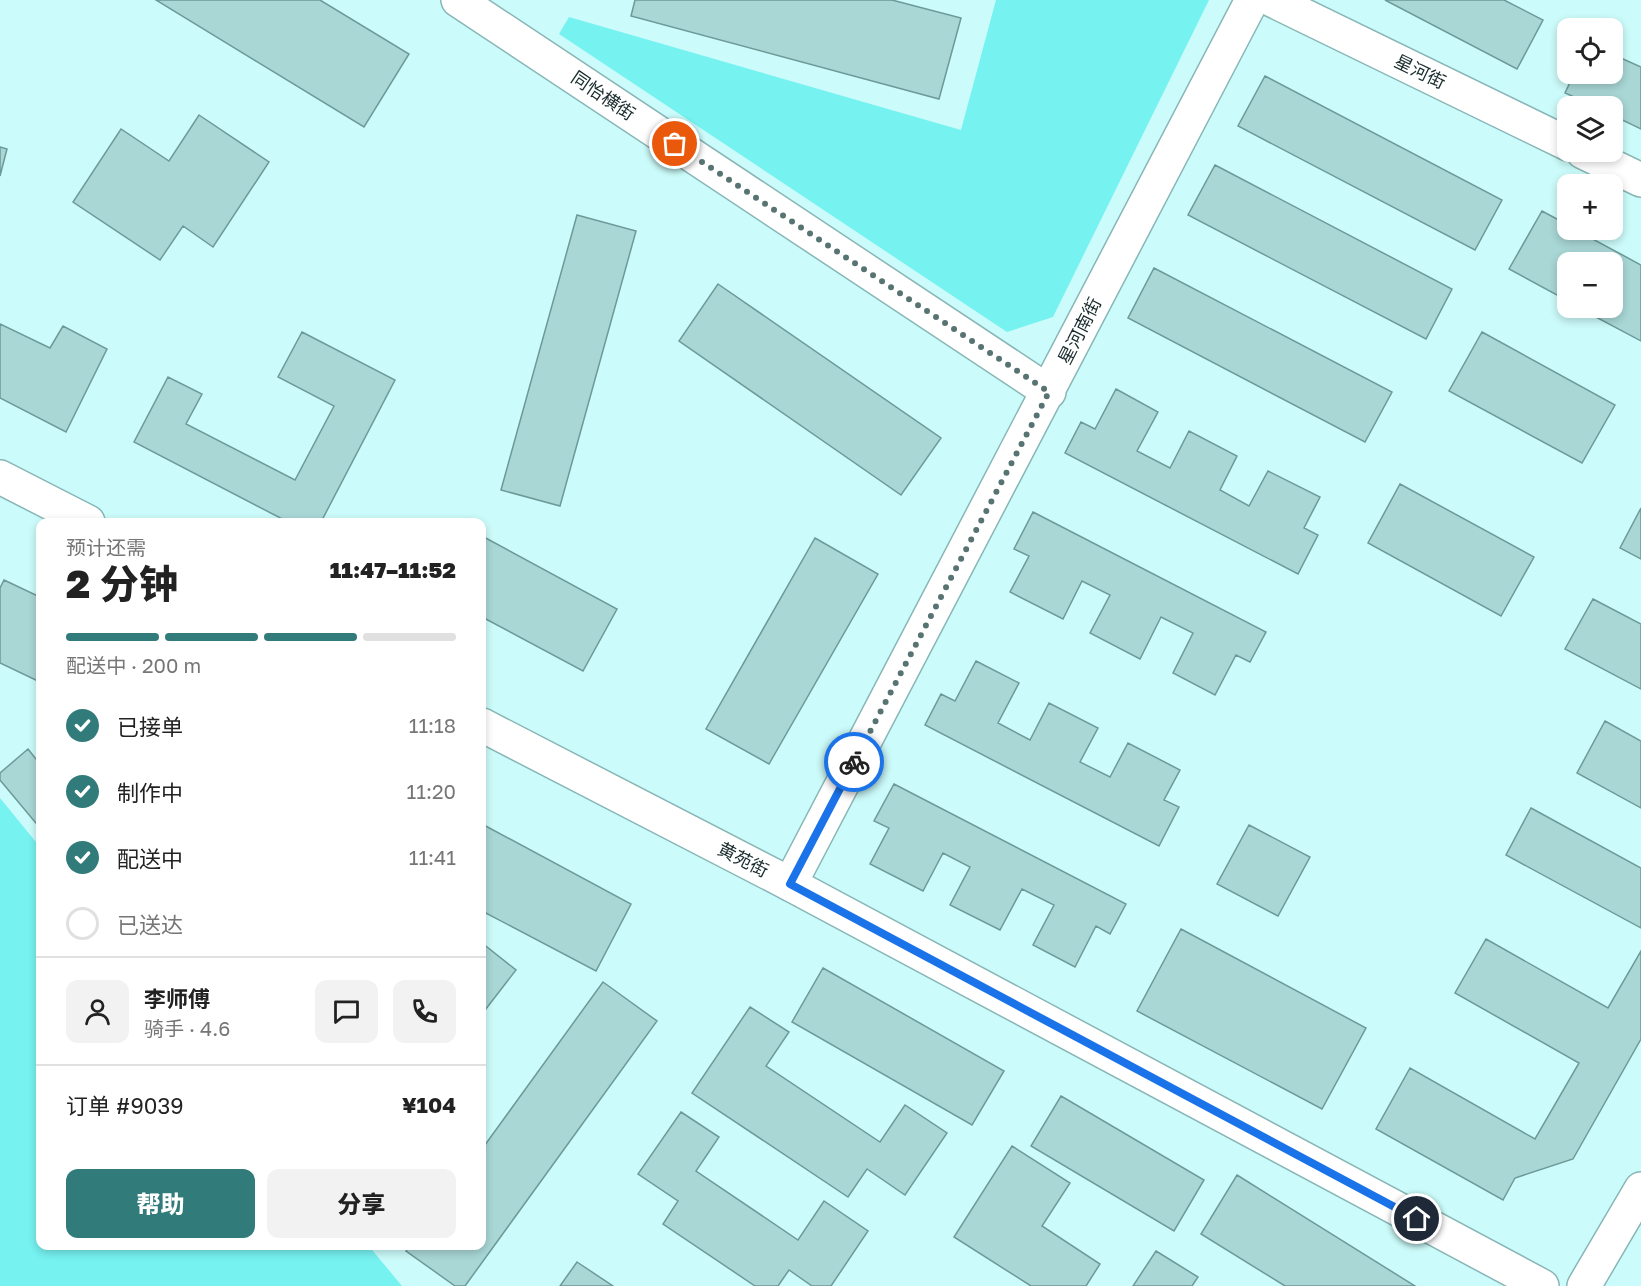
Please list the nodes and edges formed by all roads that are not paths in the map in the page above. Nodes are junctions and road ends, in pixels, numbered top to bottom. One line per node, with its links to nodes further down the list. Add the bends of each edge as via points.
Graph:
1 (458, 0): 7 (street, 同怡横街)
2 (1252, 0): 7 (street, 星河南街)
3 (1272, 0): 4 (street, 星河街)
4 (1557, 139)
5 (1604, 162): 6 (street)
6 (1641, 180)
7 (1049, 392): 11 (street, 星河南街)
8 (0, 477): 9 (street)
9 (80, 518)
10 (486, 727): 11 (street, 黄苑街)
11 (790, 884): 13 (street, 黄苑街)
12 (1641, 1189): 14 (street)
13 (1542, 1286)
14 (1584, 1286)

